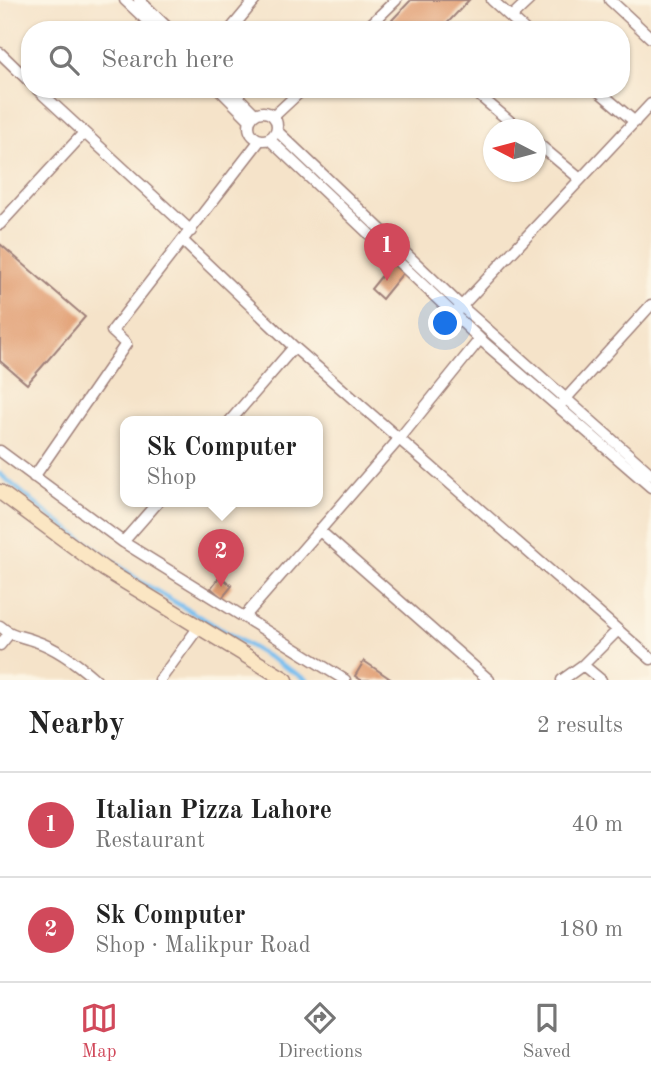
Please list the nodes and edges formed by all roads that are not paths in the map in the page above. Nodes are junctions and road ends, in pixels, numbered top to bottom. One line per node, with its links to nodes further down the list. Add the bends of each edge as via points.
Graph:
1 (125, 0): 8 (street)
2 (139, 0): 8 (street)
3 (255, 0): 10 (street)
4 (396, 0): 11 (street)
5 (492, 0): 9 (street)
6 (529, 0): 9 (street)
7 (610, 0): 13 (street)
8 (150, 9)
9 (510, 17): 12 (street)
10 (238, 21)
11 (374, 21)
12 (515, 21)
13 (651, 38)
14 (0, 53): 15 (street)
15 (21, 73)
16 (46, 98): 27 (street)
17 (230, 98): 24 (street)
18 (237, 98): 24 (street)
19 (294, 98): 23 (street)
20 (482, 98): 25 (street)
21 (607, 98): 26 (street)
22 (651, 104): 26 (street)
23 (275, 116): 24 (street, via 265,111); 28 (street)
24 (253, 117): 28 (street, via 250,132)
25 (507, 119)
26 (635, 122): 30 (street)
27 (83, 134): 31 (street); 32 (street)
28 (269, 137): 32 (street); 35 (street)
29 (546, 150): 30 (street)
30 (579, 178): 35 (street)
31 (0, 224)
32 (191, 231): 33 (street)
33 (183, 241): 37 (street); 43 (street, via 112,331 127,344)
34 (651, 304): 38 (street)
35 (457, 311): 36 (street); 38 (street)
36 (480, 340): 38 (street); 40 (street)
37 (294, 347): 39 (street); 40 (street)
38 (561, 404): 42 (street); 44 (street)
39 (234, 416)
40 (400, 438): 47 (street); 52 (street)
41 (0, 452): 43 (street)
42 (651, 474)
43 (34, 477): 48 (street)
44 (651, 487)
45 (0, 492): 50 (street, via 104,569)
46 (154, 507): 48 (street)
47 (320, 531): 49 (street); 61 (street)
48 (123, 542): 49 (street)
49 (245, 616): 56 (street)
50 (198, 628): 58 (street); 59 (street)
51 (4, 630): 53 (street); 57 (street, via 38,641)
52 (617, 631): 54 (street); 55 (street)
53 (0, 645)
54 (651, 659)
55 (583, 665): 62 (street); 63 (street)
56 (329, 676): 60 (street)
57 (96, 680)
58 (160, 680)
59 (286, 680)
60 (345, 680)
61 (489, 680)
62 (562, 680)
63 (601, 680)

